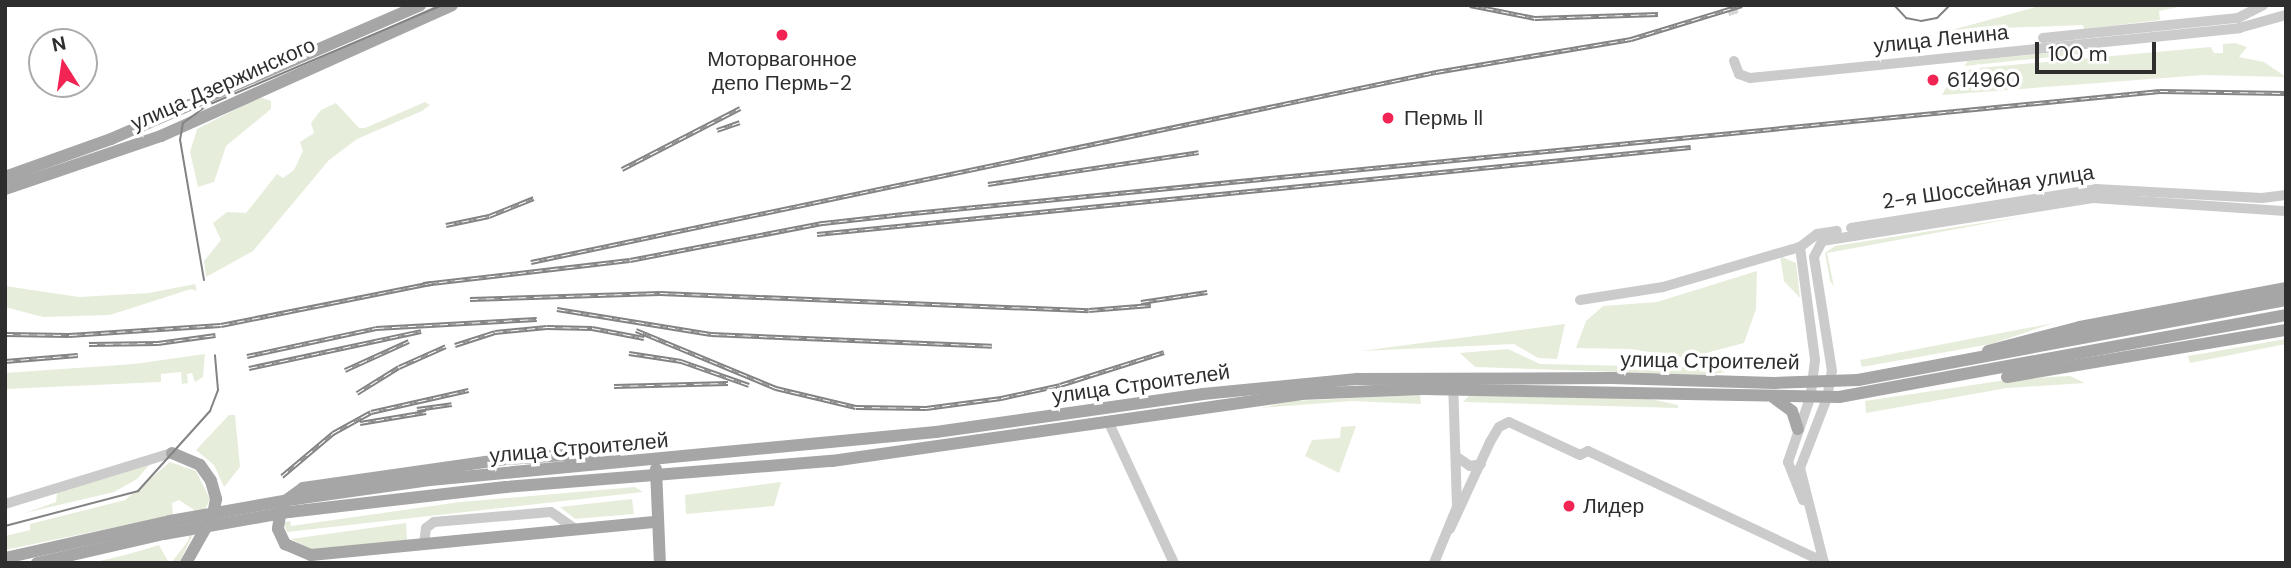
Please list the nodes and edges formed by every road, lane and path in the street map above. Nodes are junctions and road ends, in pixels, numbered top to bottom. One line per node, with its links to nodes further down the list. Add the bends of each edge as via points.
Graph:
1 (419, 5): 8 (main road, улица Дзержинского, via 111,139)
2 (452, 5): 4 (main road, улица Дзержинского)
3 (2263, 5): 6 (street, via 2238,18)
4 (429, 10): 9 (main road, улица Дзержинского, via 161,136)
5 (2286, 15): 7 (street, улица Ленина, via 2239,28 1750,78 1739,74)
6 (2043, 38)
7 (1734, 61)
8 (5, 177)
9 (5, 189)
10 (2286, 195): 12 (street, 2-я Шоссейная улица, via 2273,199 2096,188 1817,234)
11 (2286, 211): 19 (street, via 2093,198 1822,241 1814,257 1830,335)
12 (1800, 247): 14 (street, 2-я Шоссейная улица, via 1662,288); 21 (street, via 1814,339)
13 (2286, 288): 18 (main road, via 2080,327)
14 (1580, 300)
15 (2286, 300): 18 (main road, улица Строителей)
16 (2286, 315): 22 (main road, улица Строителей)
17 (2286, 330): 22 (main road, via 2061,371)
18 (1916, 371): 19 (main road, улица Строителей)
19 (1831, 382): 21 (main road, улица Строителей); 25 (street)
20 (1453, 383): 21 (main road, улица Строителей); 23 (main road, улица Строителей); 26 (main road, улица Строителей, via 1300,394); 29 (street); 30 (main road, улица Строителей, via 1357,379 1227,391 965,429)
21 (1812, 383): 24 (street)
22 (1919, 385): 25 (main road, улица Строителей)
23 (1774, 398): 24 (main road, улица Строителей); 27 (main road, via 1792,411)
24 (1810, 398): 25 (main road, улица Строителей); 27 (street)
25 (1827, 398): 37 (street, via 1800,468)
26 (1108, 421): 33 (main road, улица Строителей, via 856,458); 50 (street)
27 (1798, 429): 37 (street, via 1788,462 1795,487)
28 (172, 453): 36 (street); 48 (main road, via 200,466 216,499 213,515)
29 (1457, 457): 32 (street, via 1471,467); 34 (street)
30 (657, 459): 31 (main road, улица Строителей); 33 (main road)
31 (629, 461): 42 (main road, via 565,454 380,476 303,488 278,512 285,544 310,555); 43 (main road, улица Строителей, bridge, via 295,499)
32 (1481, 464): 35 (street); 45 (street, via 1504,423 1520,425 1580,455 1588,451)
33 (655, 477): 38 (main road); 41 (main road, улица Строителей, bridge, via 506,487 289,512)
34 (1458, 478): 35 (street, via 1466,473); 40 (street)
35 (1475, 478): 40 (street)
36 (5, 504)
37 (1812, 516): 45 (street)
38 (656, 522): 39 (main road); 49 (main road)
39 (575, 529): 42 (main road); 42 (street, via 551,512 434,522 426,528)
40 (1450, 529): 44 (street)
41 (146, 538): 46 (main road, улица Строителей); 47 (main road)
42 (424, 544)
43 (5, 558)
44 (1436, 560): 51 (street)
45 (1824, 562)
46 (37, 563)
47 (69, 563)
48 (186, 563)
49 (660, 563)
50 (1174, 563)
51 (1447, 563)

